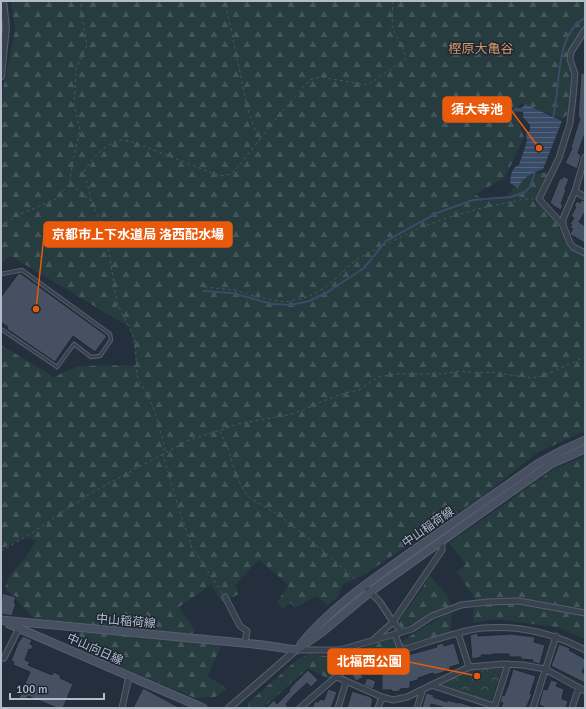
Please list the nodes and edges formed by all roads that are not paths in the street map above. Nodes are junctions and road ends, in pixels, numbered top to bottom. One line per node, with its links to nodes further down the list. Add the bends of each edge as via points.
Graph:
1 (3, 1): 3 (street, via 6,27)
2 (585, 30): 7 (street, via 570,59 574,74 570,123 559,158 539,200)
3 (1, 76)
4 (585, 157): 5 (street)
5 (575, 191): 6 (street); 7 (street)
6 (585, 197)
7 (563, 225): 8 (street, via 573,247)
8 (585, 253)
9 (1, 274): 10 (lane, via 22,270 110,334 111,340 100,356 91,357 74,344 57,367)
10 (1, 329)
11 (585, 440): 14 (main road, 中山稲荷線, via 539,463)
12 (585, 449): 13 (main road, 中山稲荷線, via 551,464)
13 (442, 541): 15 (main road, 中山稲荷線); 19 (street, via 442,550)
14 (364, 586): 15 (street); 27 (main road, 中山稲荷線, via 315,627)
15 (370, 592): 19 (street); 27 (main road, 中山稲荷線)
16 (225, 597): 26 (street, via 240,626 247,631)
17 (585, 613): 21 (street, via 519,601 488,602 461,605 442,611)
18 (1, 620): 20 (main road, 中山向日線); 26 (main road, 中山稲荷線)
19 (393, 622): 21 (street); 25 (street)
20 (18, 628): 30 (street); 34 (main road, 中山向日線)
21 (402, 632): 23 (street)
22 (458, 633): 24 (street, via 481,628 513,628); 29 (street); 32 (street)
23 (395, 634): 25 (street); 29 (street)
24 (556, 636): 28 (street); 33 (street)
25 (373, 641): 27 (street, via 340,650)
26 (244, 643): 27 (main road, 中山稲荷線)
27 (296, 650): 45 (street)
28 (585, 650)
29 (401, 651): 35 (street, via 345,669)
30 (4, 658)
31 (508, 664): 32 (street); 33 (street); 42 (street)
32 (469, 667): 37 (street)
33 (545, 669): 38 (street); 50 (street)
34 (129, 676): 43 (street); 44 (main road, 中山向日線)
35 (337, 677): 36 (street); 46 (street)
36 (346, 682): 41 (street); 47 (street)
37 (431, 685): 39 (street); 42 (street)
38 (579, 687): 40 (street); 51 (street)
39 (423, 689): 41 (street, via 394,700); 49 (street)
40 (585, 691)
41 (382, 697): 48 (street)
42 (494, 707)
43 (122, 708)
44 (203, 708)
45 (229, 708)
46 (300, 708)
47 (338, 708)
48 (378, 708)
49 (417, 708)
50 (533, 708)
51 (572, 708)

